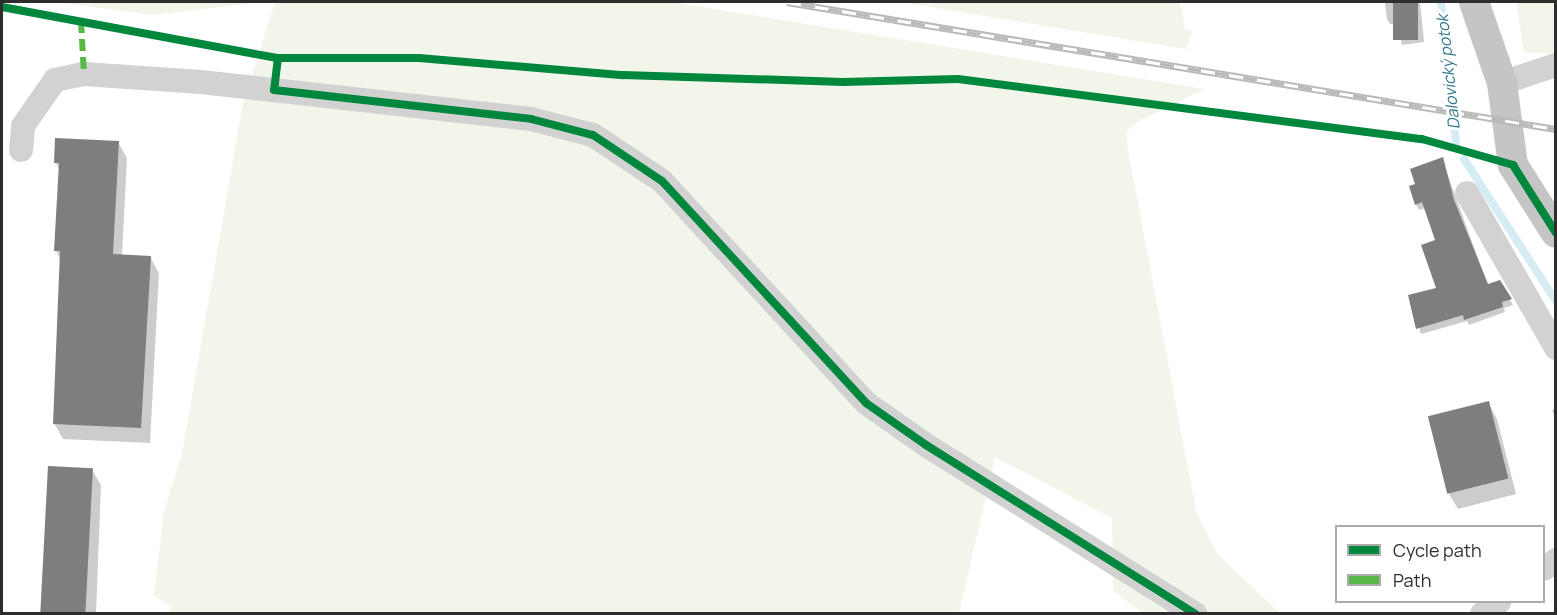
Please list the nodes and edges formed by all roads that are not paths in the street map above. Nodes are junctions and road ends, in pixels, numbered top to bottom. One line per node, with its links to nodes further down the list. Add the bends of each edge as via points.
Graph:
1 (1474, 2): 3 (main road)
2 (1556, 65): 3 (street)
3 (1502, 83): 6 (main road, via 1513,165)
4 (21, 150): 9 (street, via 23,126 55,80 84,74 201,82 531,118 594,135 663,181 866,403)
5 (1467, 193): 7 (street)
6 (1556, 233)
7 (1556, 348)
8 (1498, 603): 10 (street)
9 (1195, 614)
10 (1482, 614)

